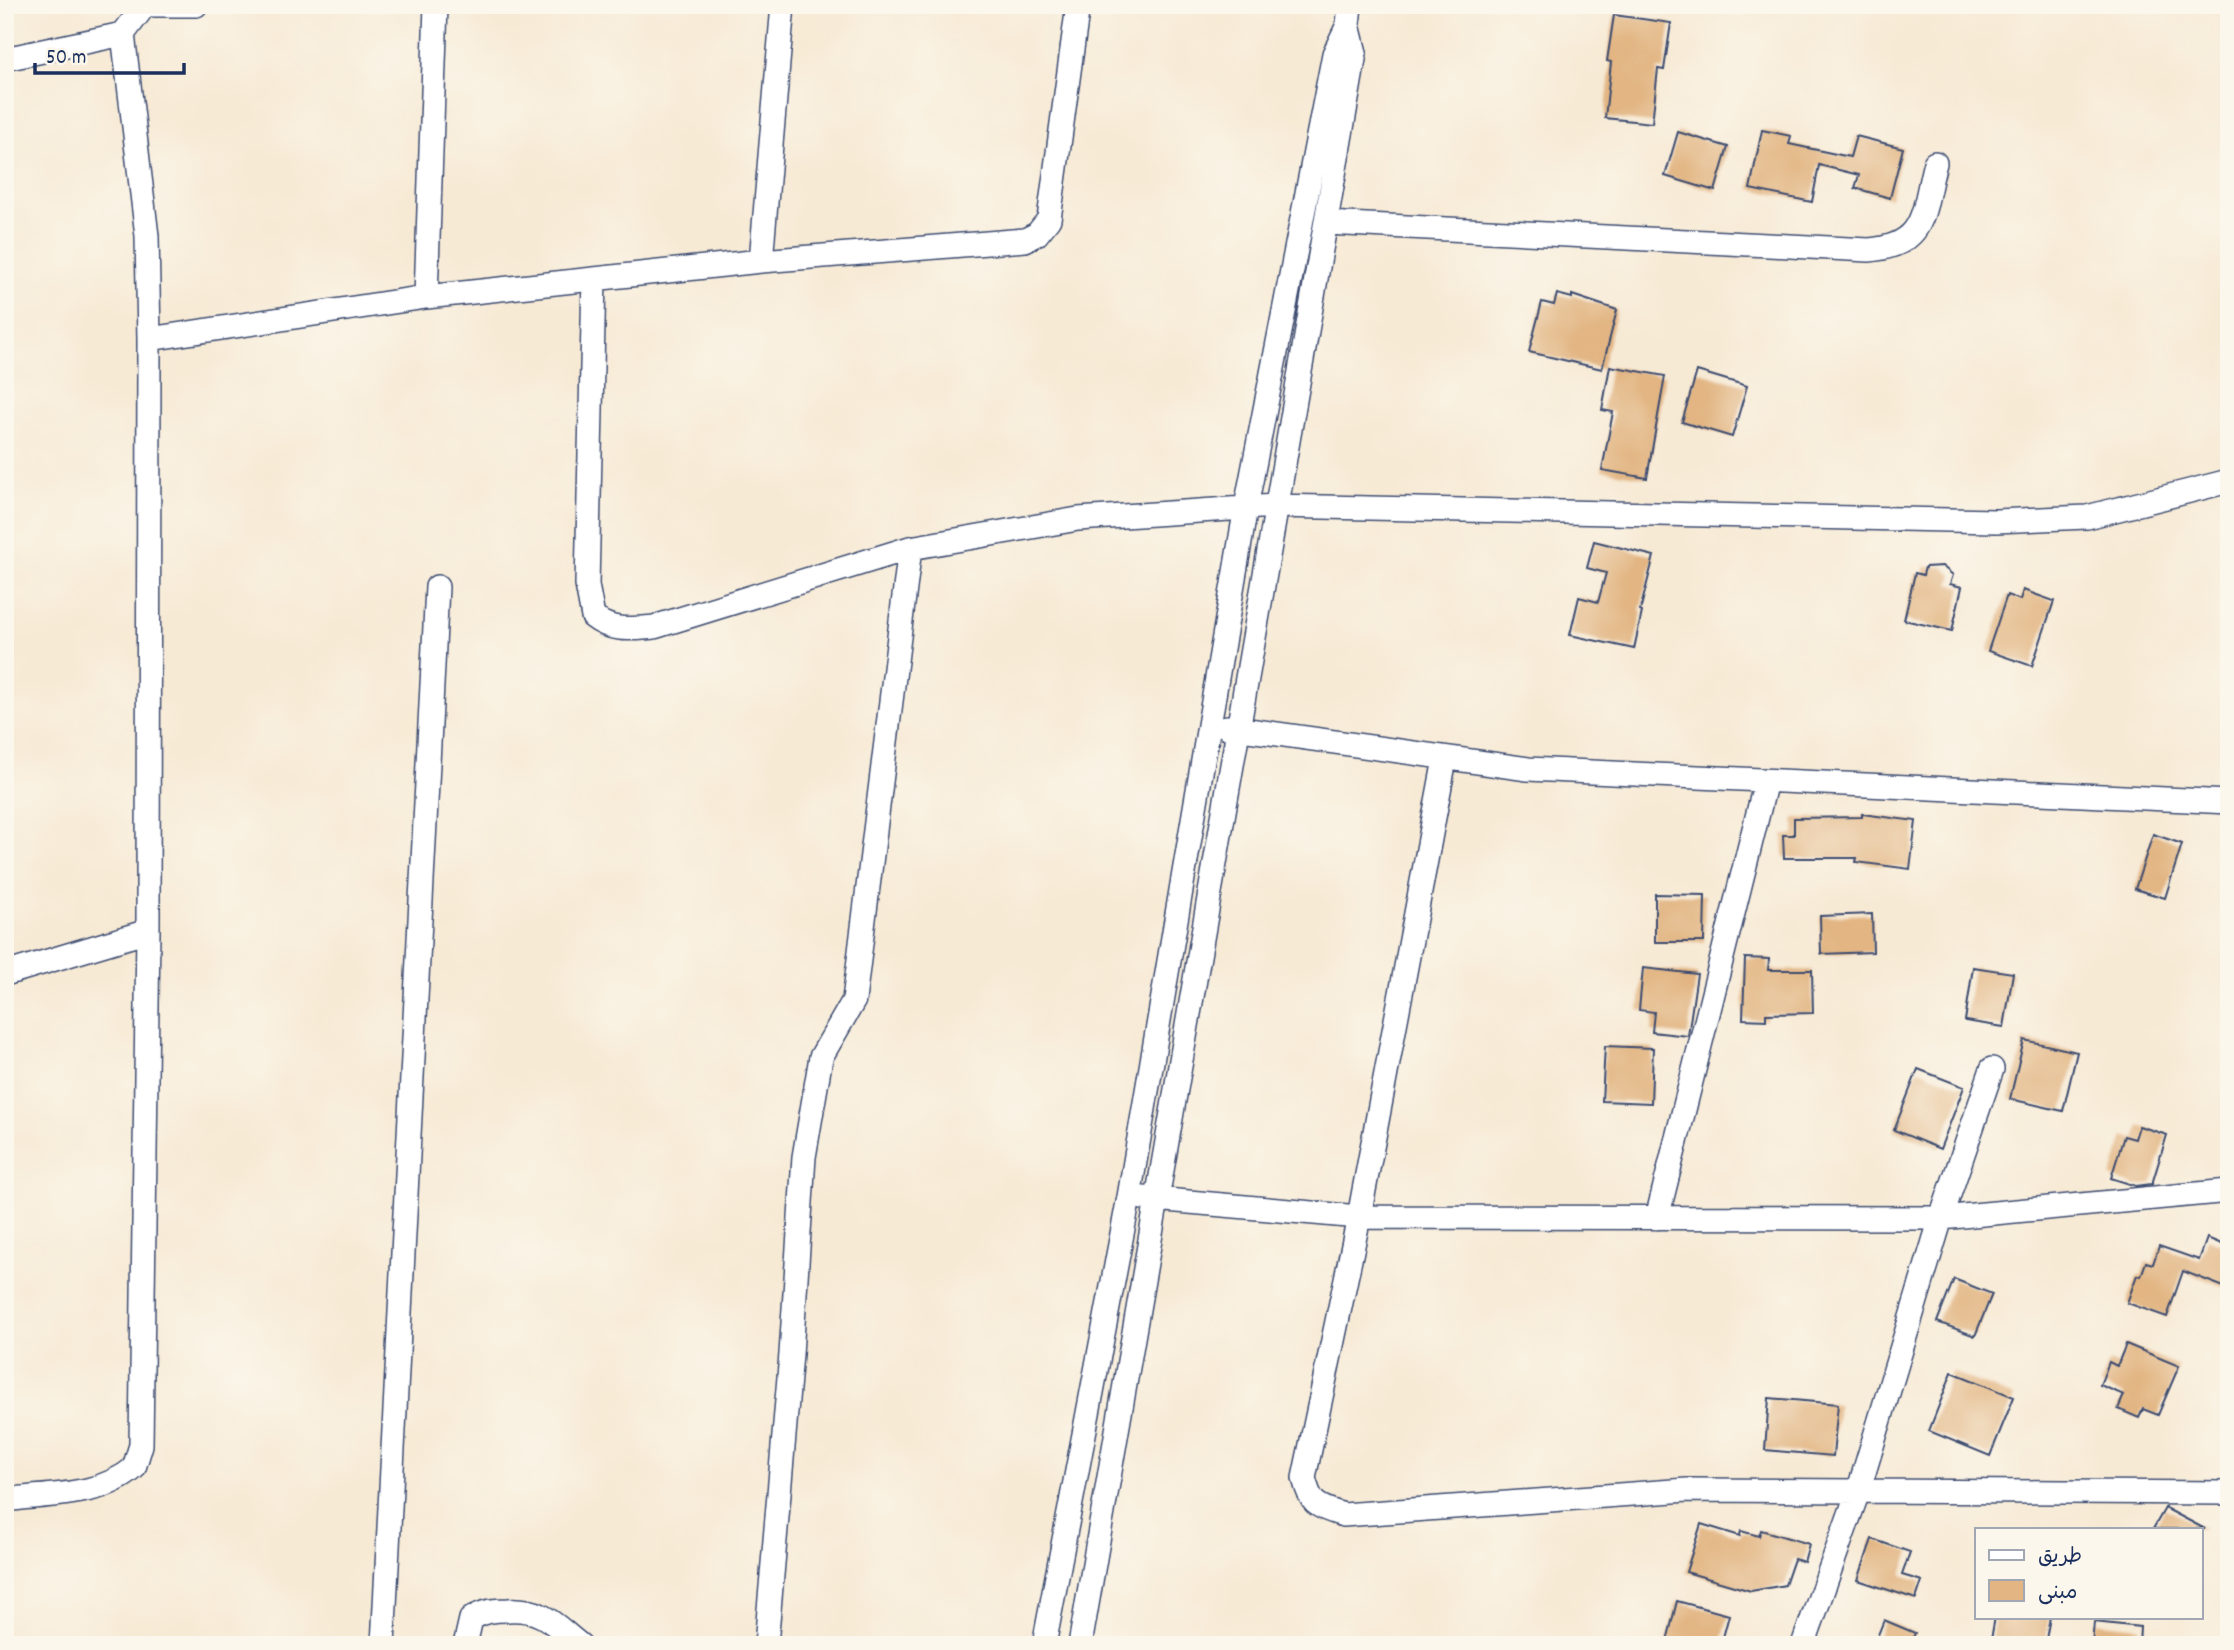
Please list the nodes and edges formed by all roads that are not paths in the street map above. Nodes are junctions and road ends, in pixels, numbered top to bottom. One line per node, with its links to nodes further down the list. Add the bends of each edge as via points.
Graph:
1 (145, 5): 8 (street)
2 (155, 5): 3 (street)
3 (195, 5)
4 (436, 5): 14 (street)
5 (783, 5): 12 (street)
6 (1078, 5): 12 (street, via 1049,219 1037,234 1012,242)
7 (1349, 15): 11 (street, via 1355,53); 18 (street, via 1334,54)
8 (123, 34): 9 (street); 15 (street, via 147,236)
9 (5, 59)
10 (1936, 163): 11 (street, via 1917,232 1895,248)
11 (1326, 223): 17 (street)
12 (761, 261): 13 (street)
13 (594, 279): 14 (street); 19 (street, via 585,534 593,617 603,625 622,629 654,626)
14 (426, 297): 15 (street)
15 (149, 340): 26 (street)
16 (2229, 481): 17 (street, via 2087,517 1996,522)
17 (1275, 506): 18 (street); 22 (street)
18 (1246, 507): 19 (street, via 1078,519); 21 (street)
19 (910, 548): 41 (street, via 855,1000 821,1057 804,1157)
20 (437, 587): 38 (street)
21 (1210, 725): 22 (street); 30 (street)
22 (1240, 729): 23 (street); 31 (street)
23 (1445, 759): 24 (street, via 1528,769); 32 (street)
24 (1766, 781): 25 (street); 33 (street)
25 (2229, 802)
26 (148, 931): 27 (street); 37 (street, via 139,1457 134,1468 114,1482)
27 (5, 974)
28 (1992, 1069): 34 (street)
29 (2229, 1192): 34 (street)
30 (1129, 1198): 31 (street); 42 (street)
31 (1157, 1198): 32 (street); 43 (street)
32 (1359, 1217): 33 (street); 35 (street, via 1304,1478 1309,1499 1321,1507 1343,1515 1687,1490)
33 (1657, 1217): 34 (street)
34 (1941, 1218): 35 (street)
35 (1859, 1489): 36 (street); 44 (street)
36 (2229, 1493)
37 (5, 1500)
38 (383, 1645)
39 (465, 1645): 40 (street, via 471,1619 481,1613 526,1609 544,1616)
40 (580, 1645)
41 (766, 1645)
42 (1044, 1645)
43 (1080, 1645)
44 (1803, 1645)

